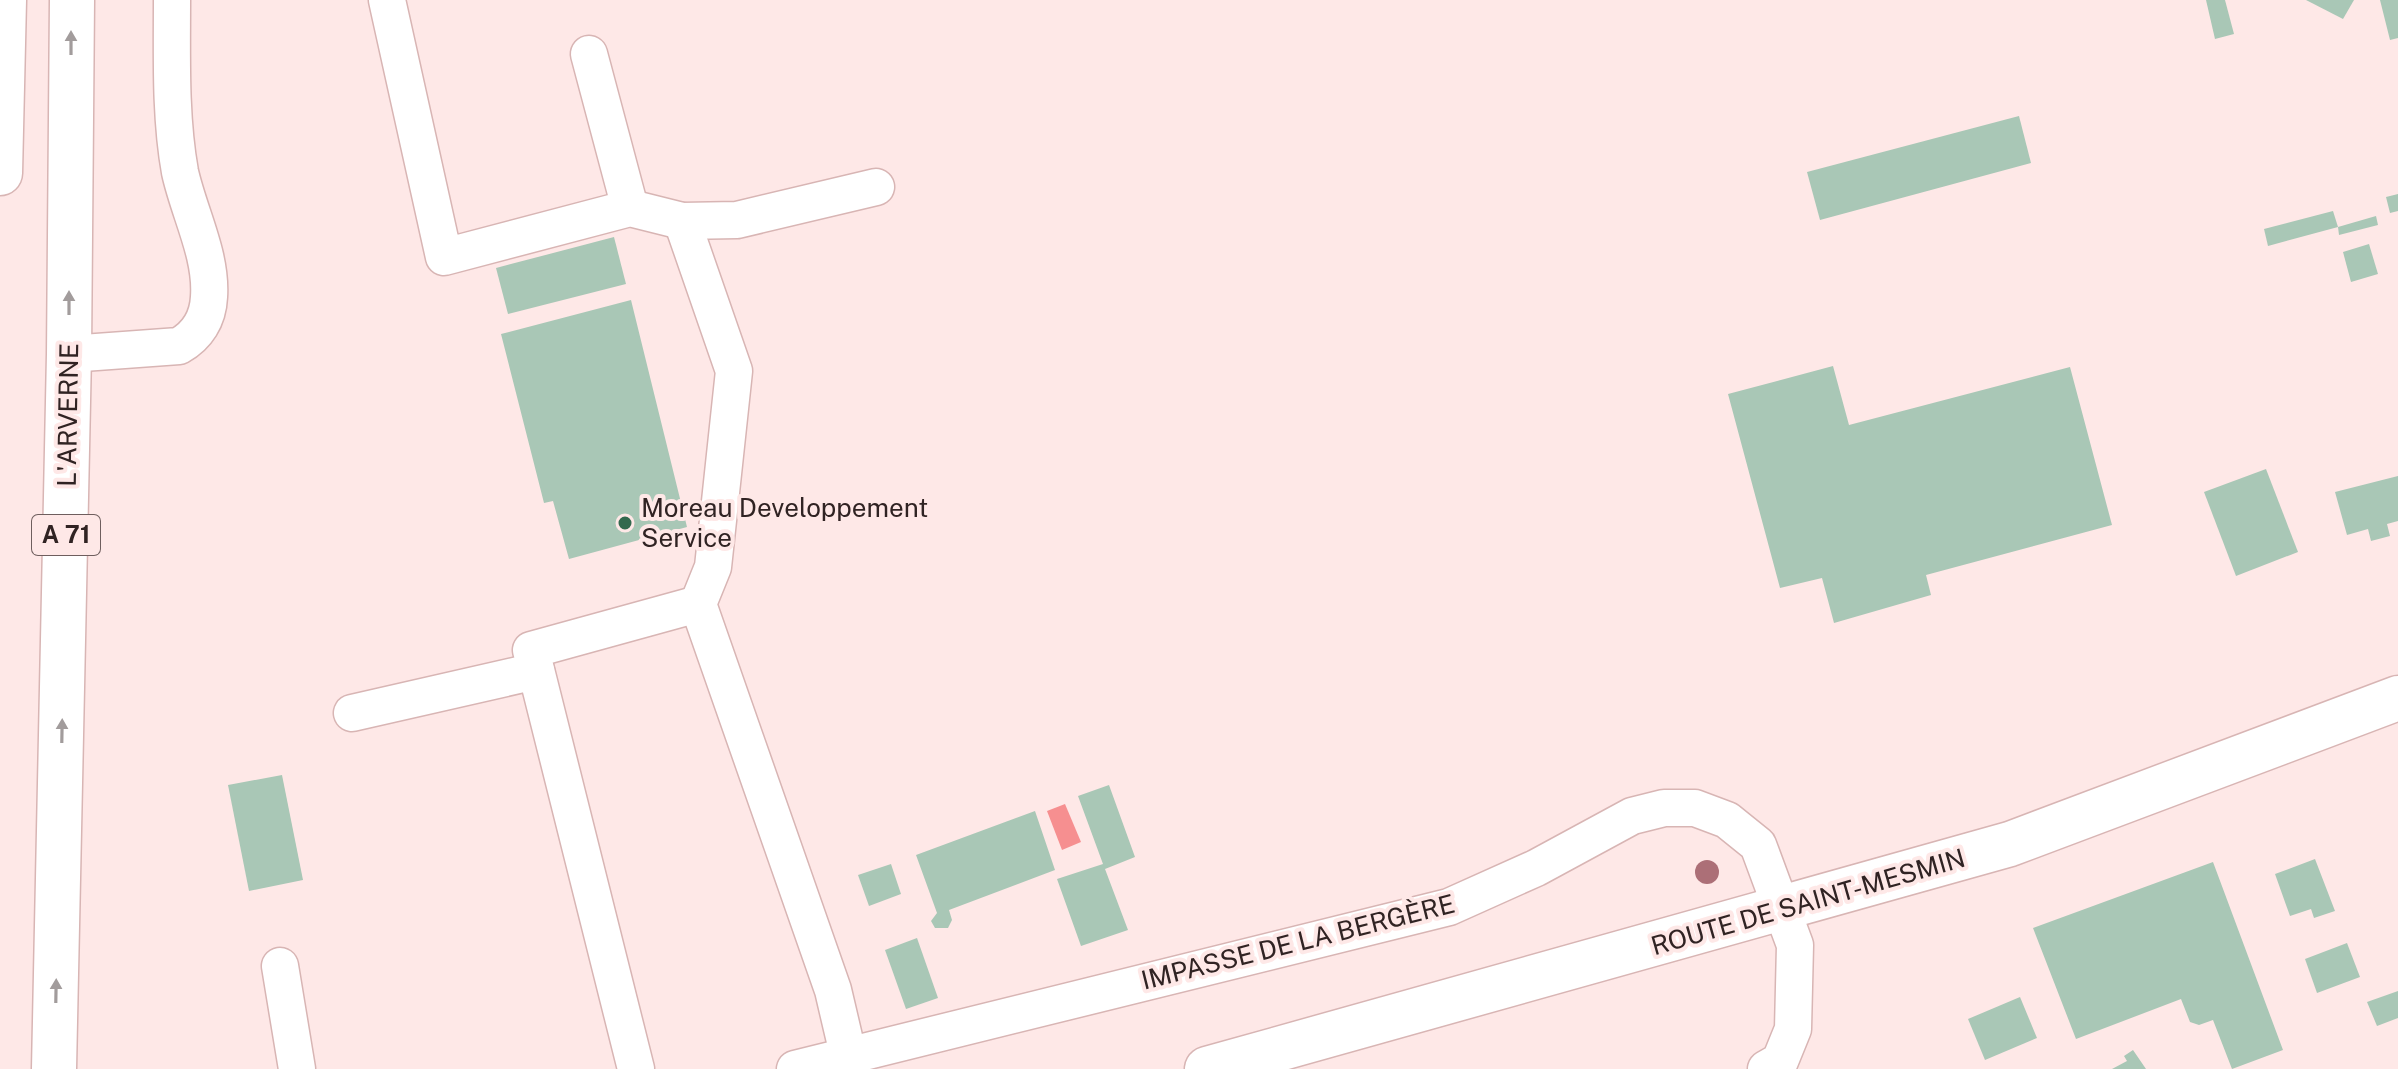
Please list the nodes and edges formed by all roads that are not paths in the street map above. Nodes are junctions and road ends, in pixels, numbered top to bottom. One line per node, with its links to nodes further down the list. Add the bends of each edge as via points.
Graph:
1 (4, 0): 6 (main road)
2 (72, 0): 10 (main road, L'ARVERNE / A 71, one-way to 2)
3 (172, 0): 10 (street, via 180,170 210,278 209,302 195,337 179,346)
4 (387, 0): 8 (street, via 444,257)
5 (589, 54): 8 (street)
6 (0, 173)
7 (876, 187): 9 (street, via 737,220)
8 (630, 208): 9 (street)
9 (682, 221): 11 (street, via 734,371 713,567)
10 (69, 354): 18 (main road, L'ARVERNE / A 71, one-way to 10)
11 (698, 604): 12 (street, via 531,650); 17 (street, via 833,990)
12 (536, 671): 14 (street); 20 (street)
13 (2398, 698): 15 (main road, ROUTE DE SAINT-MESMIN, via 2010,844)
14 (352, 713)
15 (1783, 911): 17 (street, IMPASSE DE LA BERGÈRE, via 1758,845 1727,820 1695,808 1664,808 1632,816 1449,907); 22 (main road, ROUTE DE SAINT-MESMIN); 23 (street, IMPASSE DE LA BERGÈRE, via 1795,945 1793,1029 1780,1061)
16 (280, 966): 19 (street)
17 (848, 1054): 21 (street, IMPASSE DE LA BERGÈRE)
18 (54, 1069)
19 (297, 1069)
20 (636, 1069)
21 (795, 1069)
22 (1207, 1069)
23 (1766, 1069)

